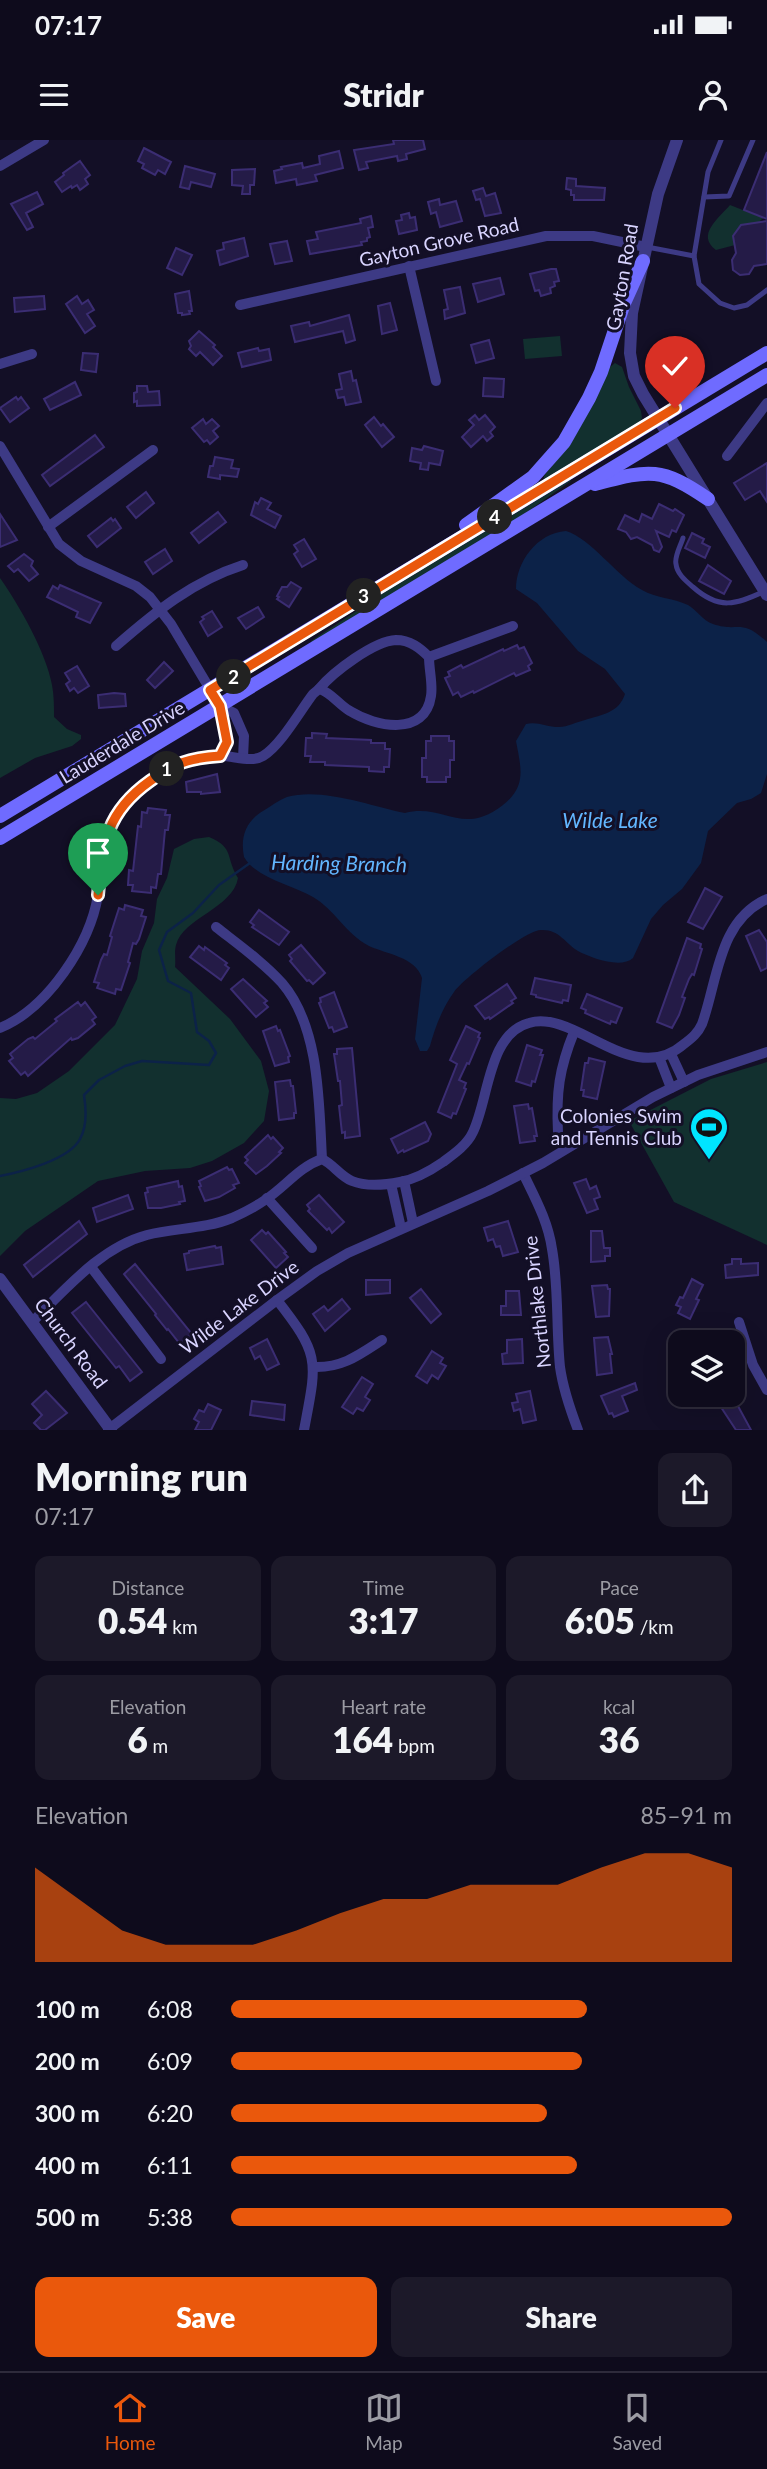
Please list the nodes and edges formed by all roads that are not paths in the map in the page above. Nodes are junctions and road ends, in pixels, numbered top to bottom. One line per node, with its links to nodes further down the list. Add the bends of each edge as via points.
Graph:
1 (43, 140): 5 (street)
2 (677, 140): 7 (street, Gayton Road)
3 (721, 140): 6 (lane)
4 (754, 140): 6 (lane, via 729,196)
5 (0, 166)
6 (704, 197): 8 (lane)
7 (644, 254): 8 (lane); 9 (street, Gayton Grove Road, via 593,236 546,236); 18 (street, Gayton Road, via 634,299 630,353 634,376); 27 (main road, via 595,386 555,454 533,477)
8 (694, 256): 10 (lane, via 699,284 720,303 734,308 747,305)
9 (409, 266): 11 (street, Gayton Grove Road); 16 (street)
10 (767, 289)
11 (240, 305)
12 (767, 353): 18 (main road, Lauderdale Drive)
13 (32, 354): 14 (street)
14 (0, 364)
15 (767, 375): 19 (main road, Lauderdale Drive)
16 (436, 381)
17 (767, 403): 22 (street)
18 (658, 418): 19 (street, Gayton Road); 27 (main road, Lauderdale Drive)
19 (668, 435): 23 (main road, Lauderdale Drive); 24 (street, Gayton Road)
20 (0, 446): 25 (street)
21 (153, 450): 25 (street)
22 (727, 456)
23 (577, 489): 24 (main road, via 628,474 656,473 682,482); 36 (main road, Lauderdale Drive)
24 (708, 499): 29 (street, Gayton Road)
25 (48, 527): 30 (street, via 72,556 136,586)
26 (683, 538): 29 (lane, via 677,568 710,599 735,603)
27 (420, 562): 35 (main road, Lauderdale Drive)
28 (243, 565): 30 (street, via 195,584)
29 (766, 593)
30 (160, 609): 32 (street); 35 (street)
31 (513, 626): 33 (street)
32 (116, 646)
33 (429, 657): 34 (street, via 408,642 389,641 335,673); 34 (street, via 432,695 415,722 391,726 361,717)
34 (319, 689): 38 (street, via 267,753)
35 (210, 690): 36 (street); 39 (main road, Lauderdale Drive)
36 (220, 706): 37 (street, via 227,742); 38 (street, via 234,713 244,736); 40 (main road, Lauderdale Drive)
37 (220, 756): 38 (street); 43 (street, via 188,759 169,767 122,805 107,834 98,895 80,946 40,1000)
38 (243, 758)
39 (0, 816)
40 (0, 838)
41 (767, 900): 46 (street, via 738,920 723,948 698,1032)
42 (216, 928): 51 (street, via 268,969 300,1012 314,1065)
43 (0, 1028)
44 (574, 1032): 47 (street, via 630,1055); 50 (street, via 557,1092); 53 (street, via 539,1021 511,1033 496,1056 484,1103 467,1141 436,1167)
45 (767, 1052): 48 (street, Wilde Lake Drive)
46 (670, 1054): 47 (street); 48 (street)
47 (659, 1057): 49 (street)
48 (684, 1082): 49 (street, Wilde Lake Drive)
49 (671, 1088): 52 (street, Wilde Lake Drive)
50 (558, 1133)
51 (322, 1159): 54 (street, via 353,1181); 55 (street)
52 (523, 1173): 56 (street, Wilde Lake Drive); 70 (street, Northlake Drive, via 550,1236 561,1369)
53 (404, 1181): 54 (street); 56 (street)
54 (391, 1184): 57 (street)
55 (267, 1198): 58 (street); 59 (street, via 209,1225 128,1242)
56 (412, 1223): 57 (street, Wilde Lake Drive)
57 (401, 1228): 61 (street, Wilde Lake Drive, via 337,1259)
58 (312, 1248)
59 (91, 1267): 62 (street); 65 (street)
60 (0, 1279): 62 (street, Church Road)
61 (277, 1300): 66 (street, via 309,1344); 68 (street, Wilde Lake Drive)
62 (32, 1322): 68 (street, Church Road)
63 (739, 1322): 67 (street)
64 (382, 1340): 66 (street, via 347,1363)
65 (161, 1359)
66 (314, 1367): 69 (street)
67 (767, 1390)
68 (110, 1429)
69 (304, 1430)
70 (578, 1430)

